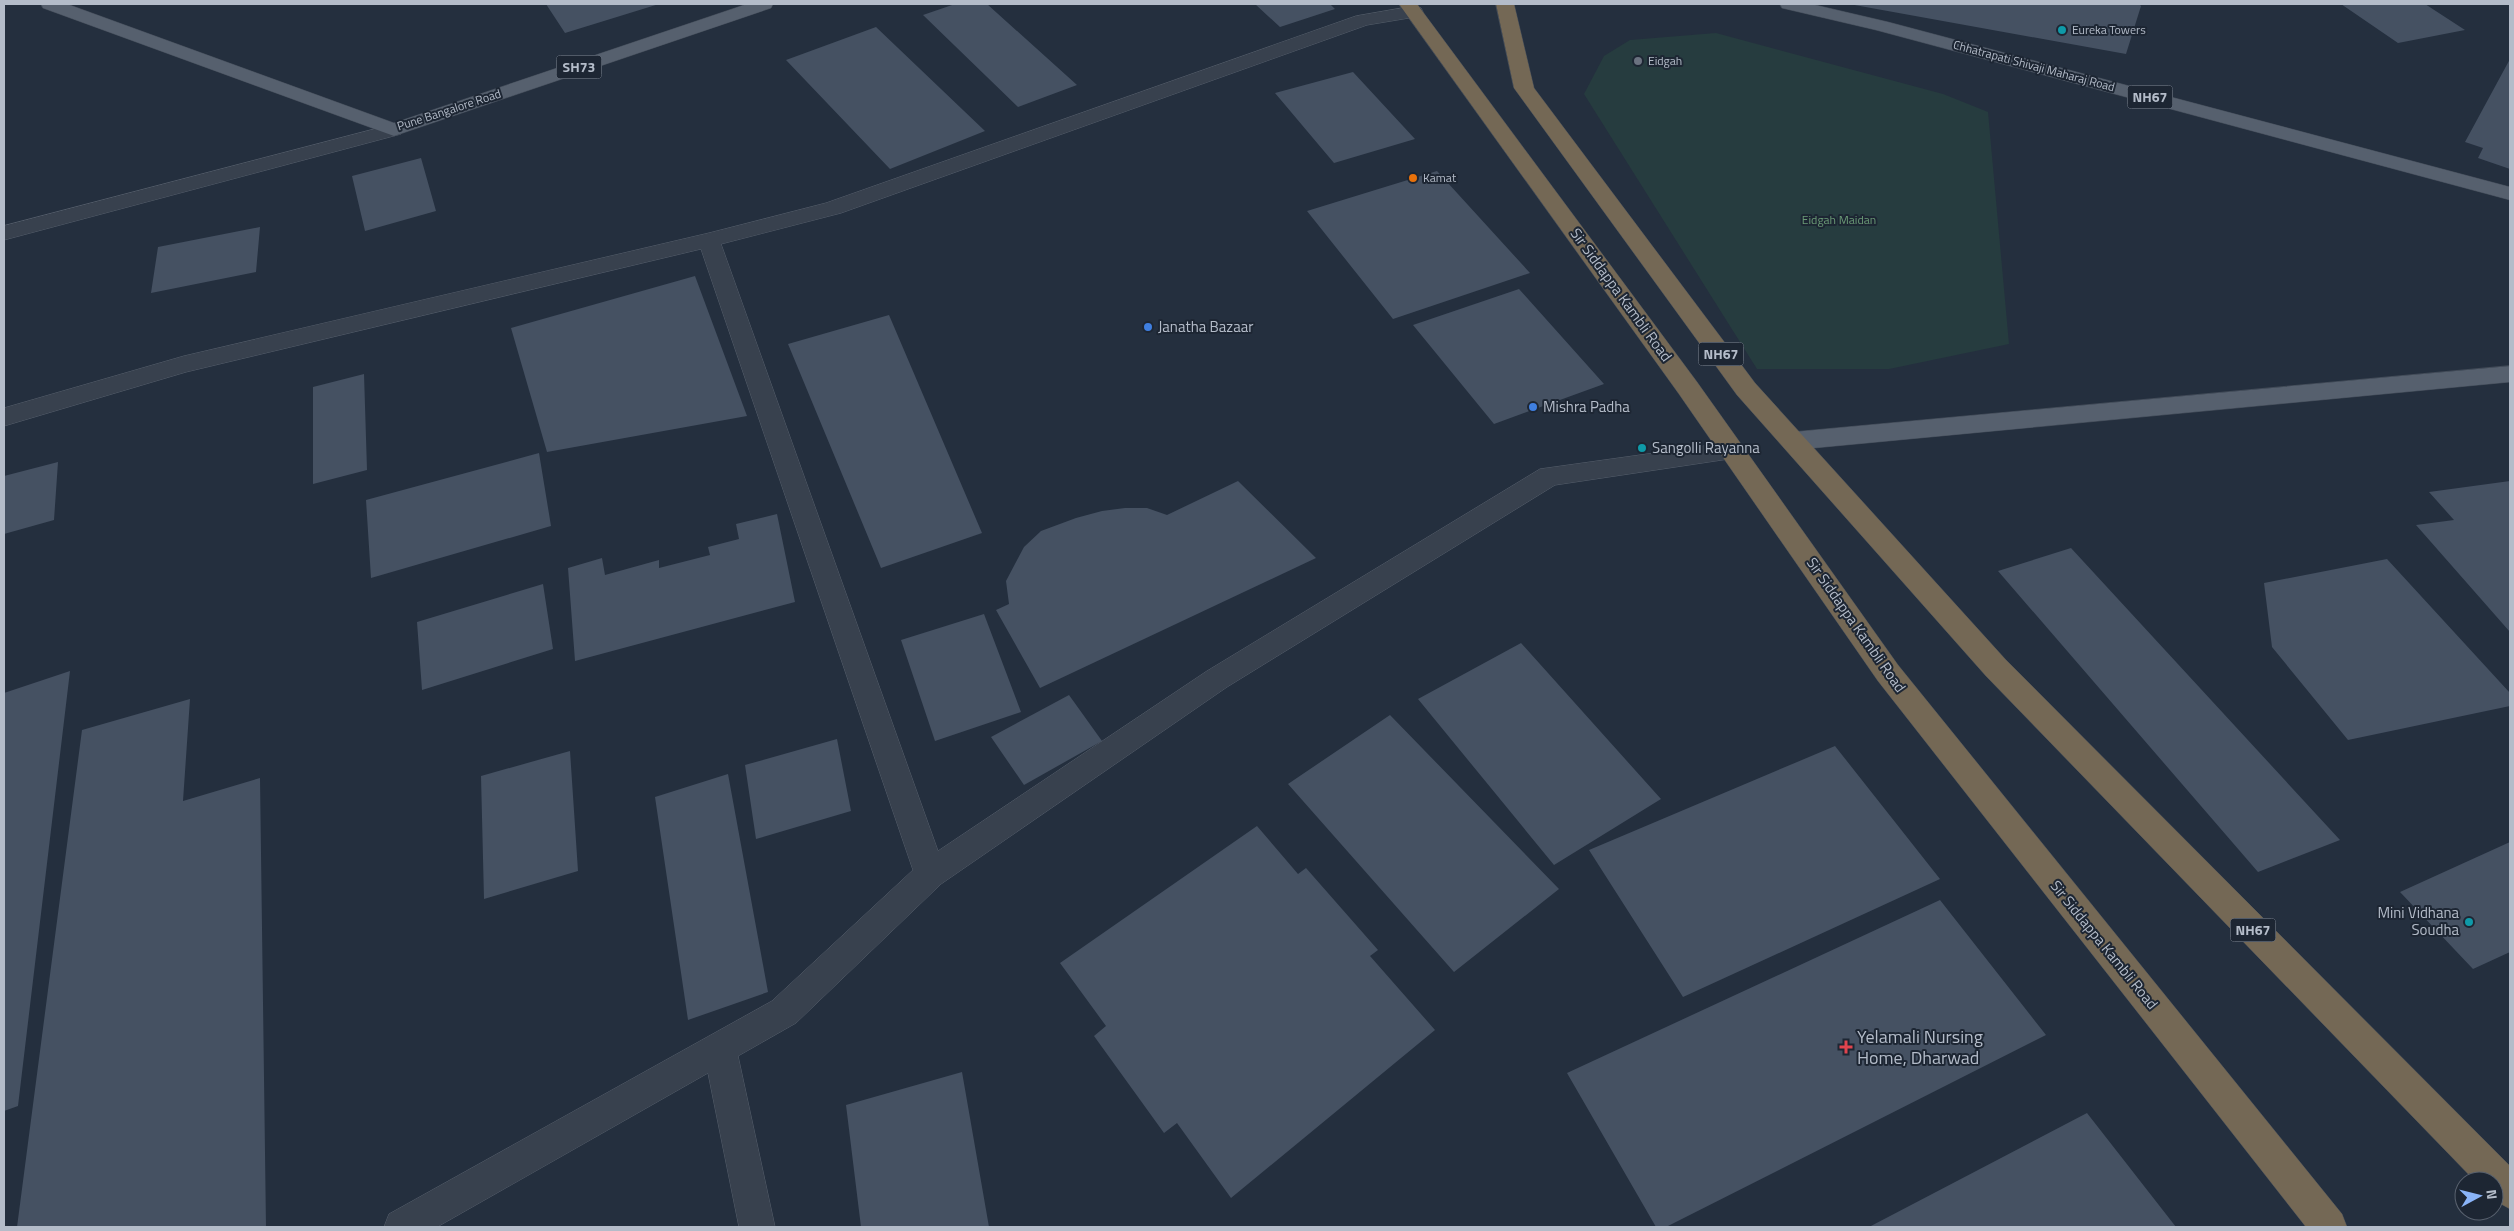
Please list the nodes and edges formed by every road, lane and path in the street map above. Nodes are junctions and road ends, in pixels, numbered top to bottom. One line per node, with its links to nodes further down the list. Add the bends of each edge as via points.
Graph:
1 (50, 4): 6 (main road, Pune Bangalore Road)
2 (764, 4): 6 (main road, Pune Bangalore Road / SH73)
3 (1505, 4): 12 (highway, NH67, via 1524,88 1746,389)
4 (1789, 4): 7 (main road, Chhatrapati Shivaji Maharaj Road / NH67)
5 (1411, 8): 9 (street, via 1363,20 834,208); 13 (highway, Sir Siddappa Kambli Road / NH67)
6 (394, 130): 8 (street)
7 (2510, 194)
8 (4, 233)
9 (709, 240): 11 (street, via 184,364); 14 (street)
10 (2510, 374): 12 (main road)
11 (4, 417)
12 (1794, 441): 16 (highway, NH67, via 1996,668)
13 (1733, 451): 14 (street, via 1549,476 1217,679); 19 (highway, Sir Siddappa Kambli Road / NH67, via 1888,673)
14 (930, 874): 15 (street, via 784,1012)
15 (720, 1049): 17 (street); 18 (street)
16 (2510, 1191)
17 (402, 1227)
18 (757, 1227)
19 (2329, 1227)

